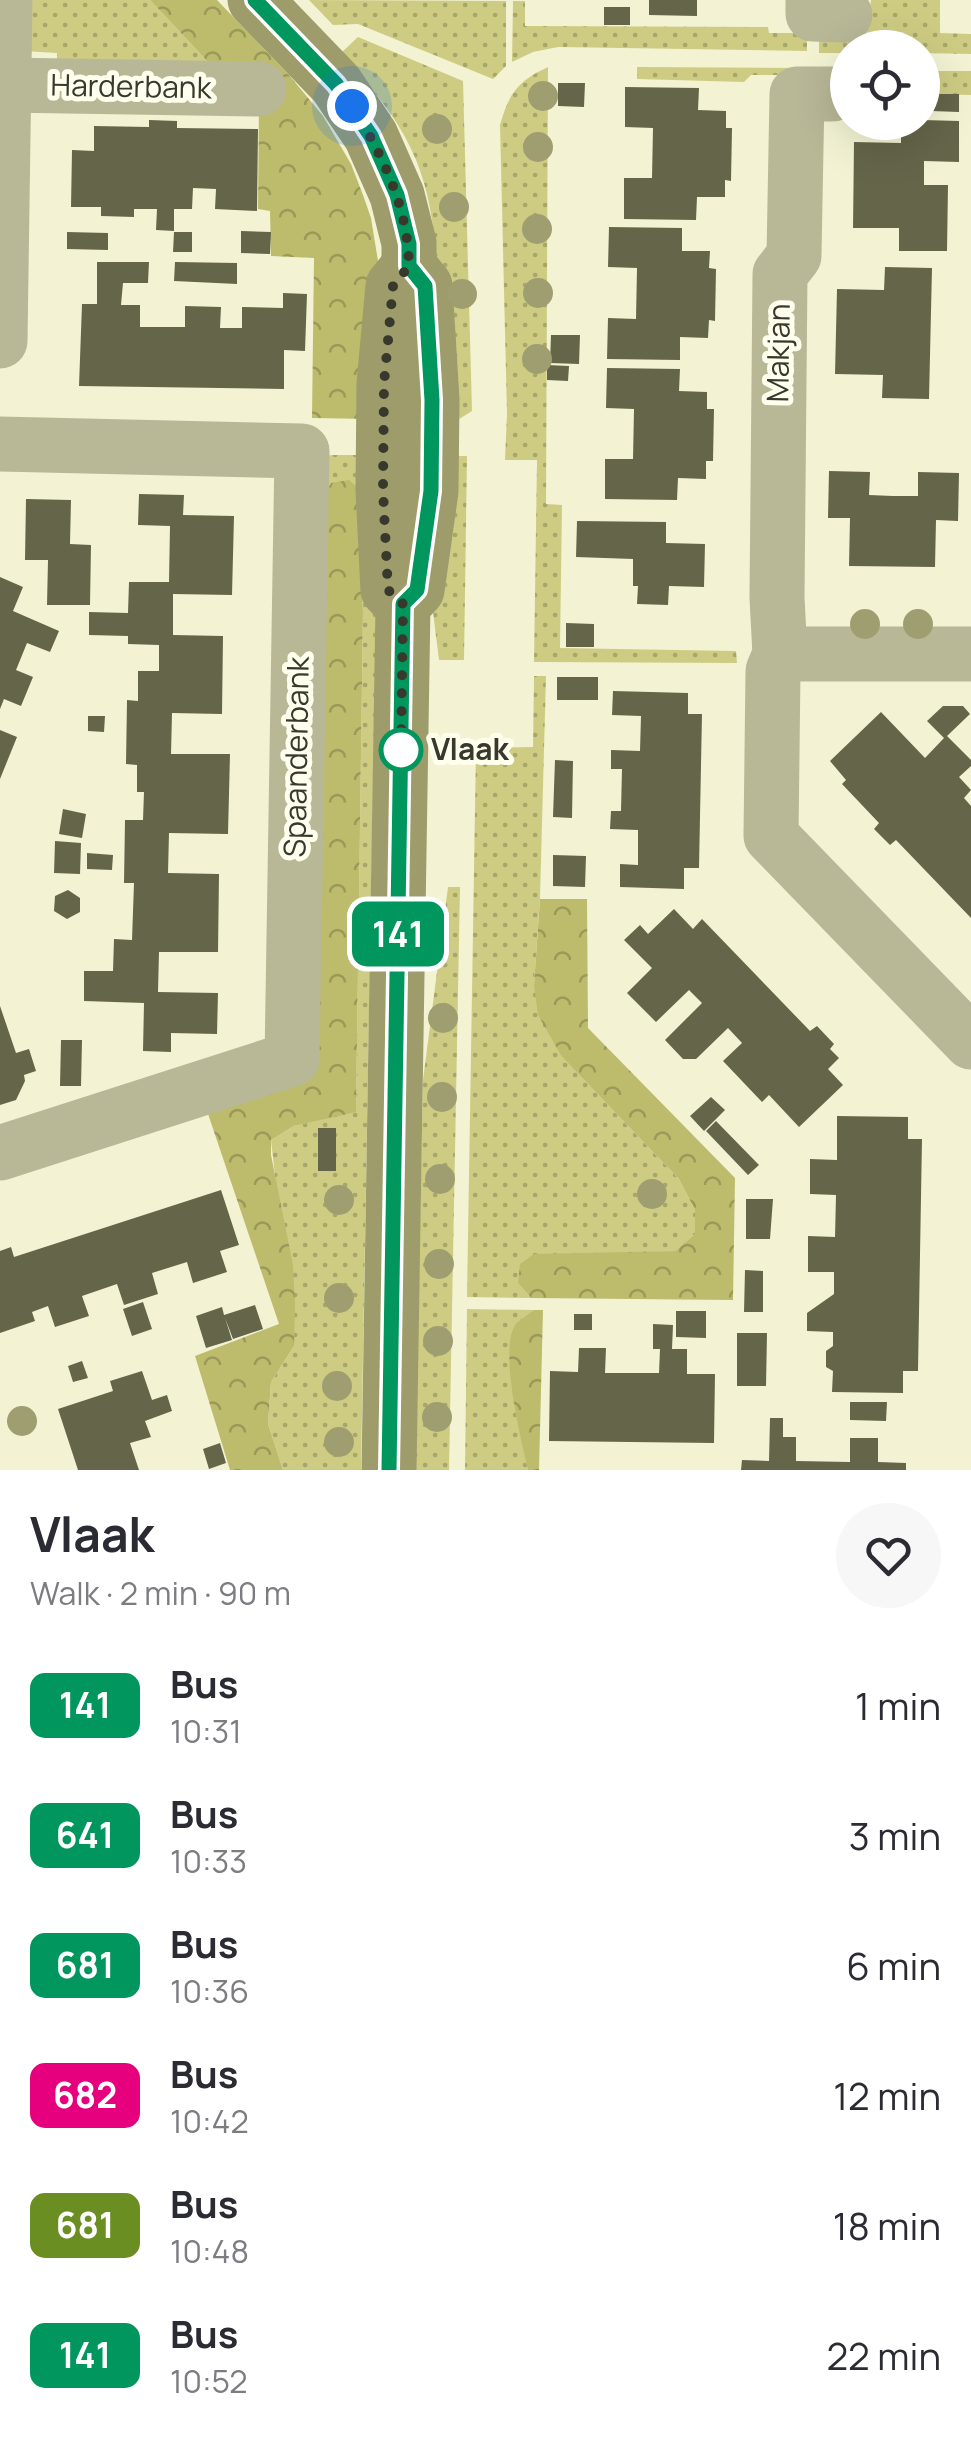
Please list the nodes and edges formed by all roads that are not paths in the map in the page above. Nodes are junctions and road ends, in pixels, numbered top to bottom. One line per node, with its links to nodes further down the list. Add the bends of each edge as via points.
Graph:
1 (5, 0): 3 (street)
2 (256, 0): 12 (street, via 336,84 371,136 409,244 409,266 393,286 384,384 388,590 403,604)
3 (4, 85): 4 (street, Harderbank); 6 (street)
4 (259, 89)
5 (830, 94): 8 (street, Makjan, via 797,94 794,256 780,274)
6 (0, 341)
7 (0, 444): 11 (street, Spaanderbank, via 302,451 302,467 292,1058)
8 (780, 654): 9 (street); 10 (street, Makjan, via 773,671 771,836)
9 (971, 654)
10 (971, 1042)
11 (0, 1153)
12 (388, 1470)

